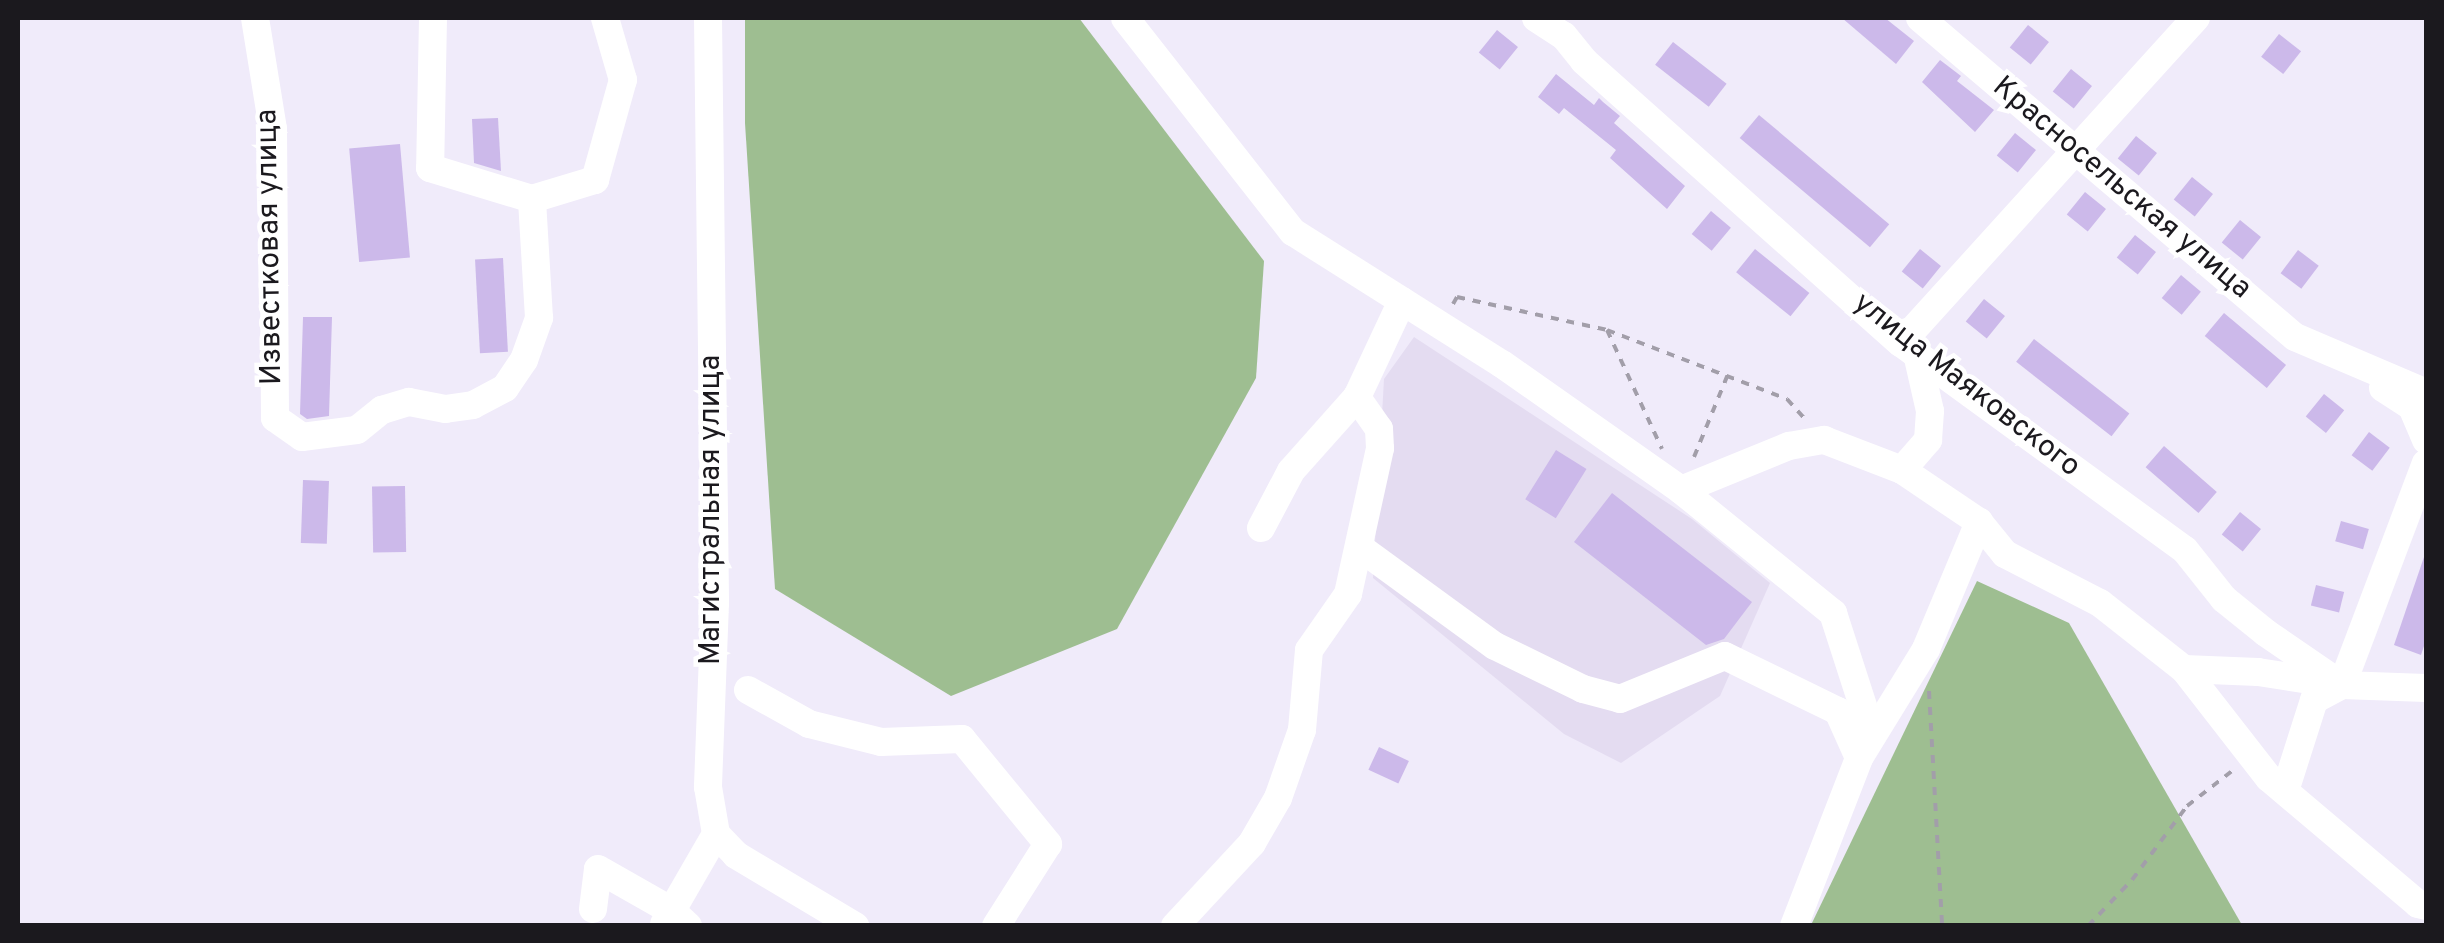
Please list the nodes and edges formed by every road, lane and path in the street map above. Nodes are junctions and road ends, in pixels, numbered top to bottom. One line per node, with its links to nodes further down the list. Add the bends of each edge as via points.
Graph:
1 (255, 18): 11 (street, Известковая улица, via 273,130 275,418 302,437 357,430 382,410 408,402 446,409 473,405 505,388 540,318)
2 (433, 18): 11 (street, via 430,168)
3 (605, 18): 11 (street, via 624,80 595,180)
4 (708, 18): 37 (street, Магистральная улица, via 715,603 708,787)
5 (1125, 18): 13 (street, via 1293,232)
6 (1536, 18): 9 (street, улица Маяковского)
7 (1920, 18): 10 (street, Красносельская улица)
8 (2196, 18): 10 (street)
9 (1571, 27): 15 (street, улица Маяковского, via 1584,61)
10 (2074, 152): 15 (street); 16 (street, Красносельская улица, via 2295,336)
11 (532, 199)
12 (1458, 297): 14 (path)
13 (1402, 301): 19 (street); 25 (street)
14 (1607, 330): 17 (path); 22 (path)
15 (1909, 348): 24 (street, via 1930,411 1928,440); 30 (street, улица Маяковского, via 2185,550 2224,599)
16 (2328, 351): 18 (street, Красносельская улица); 21 (street, Красносельская улица, via 2412,407)
17 (1728, 374): 20 (path, via 1786,399); 25 (path)
18 (2426, 393)
19 (1356, 397): 27 (street, via 1291,472); 28 (street, via 1379,429 1380,448)
20 (1824, 440): 24 (street); 25 (street, via 1789,446)
21 (2426, 440)
22 (1665, 454)
23 (2426, 463): 30 (street)
24 (1902, 470): 26 (street)
25 (1681, 490): 34 (street, via 1833,613)
26 (1980, 522): 29 (street, via 2005,554 2100,603); 34 (street, via 1926,649)
27 (1260, 528)
28 (1360, 547): 34 (street, via 1494,646 1582,690 1620,699 1724,656 1838,711); 43 (street, via 1348,594 1309,650 1302,730 1278,798 1252,843)
29 (2184, 669): 30 (street); 35 (street)
30 (2342, 685): 31 (street); 36 (street, via 2314,700)
31 (2426, 688)
32 (1928, 689): 45 (path)
33 (748, 690): 42 (street, via 808,724 880,742 962,739 1048,844)
34 (1866, 746): 44 (street)
35 (2253, 756): 36 (street); 46 (path, via 2186,806)
36 (2285, 791): 38 (street)
37 (716, 834): 40 (street); 41 (street, via 736,855)
38 (2426, 906)
39 (593, 909): 40 (street, via 598,869)
40 (674, 921)
41 (854, 926)
42 (996, 926)
43 (1174, 926)
44 (1794, 926)
45 (1942, 926)
46 (2088, 926)

